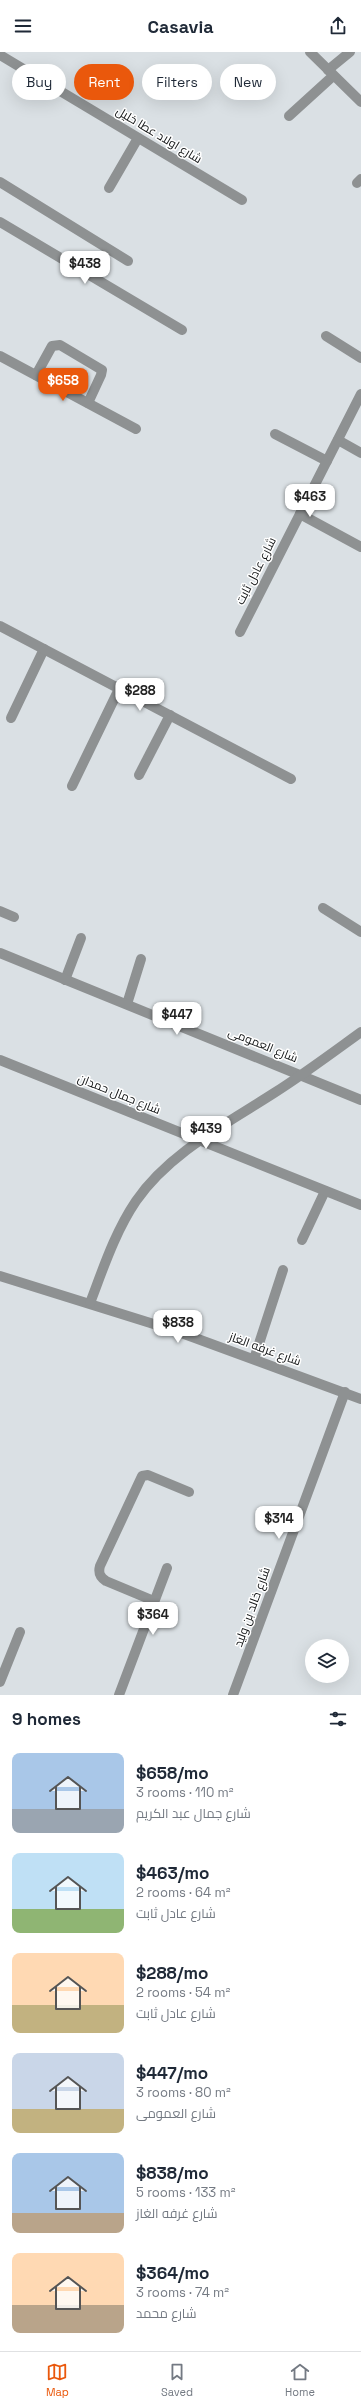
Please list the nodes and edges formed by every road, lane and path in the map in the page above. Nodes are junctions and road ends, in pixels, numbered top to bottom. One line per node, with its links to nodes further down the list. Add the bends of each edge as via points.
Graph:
1 (310, 52): 4 (street)
2 (350, 52): 4 (street)
3 (0, 55): 7 (street, شارع اولاد عطا خليل)
4 (331, 73): 5 (street); 6 (street)
5 (361, 102)
6 (289, 116)
7 (138, 138): 9 (street); 10 (street, شارع اولاد عطا خليل)
8 (0, 182): 12 (street)
9 (109, 188)
10 (242, 200)
11 (0, 222): 13 (street)
12 (128, 261)
13 (182, 330)
14 (326, 336): 16 (street)
15 (0, 356): 17 (street)
16 (361, 358)
17 (36, 375): 19 (street); 19 (street, via 52,346 60,345 102,370)
18 (361, 394): 22 (street, شارع عادل ثابت)
19 (88, 403): 20 (street)
20 (136, 428)
21 (275, 434): 24 (street)
22 (338, 440): 23 (street); 24 (street, شارع عادل ثابت)
23 (361, 453)
24 (327, 461): 25 (street, شارع عادل ثابت)
25 (300, 514): 26 (street); 28 (street, شارع عادل ثابت)
26 (361, 547)
27 (0, 626): 29 (street)
28 (240, 632)
29 (44, 649): 30 (street); 32 (street)
30 (119, 689): 31 (street); 35 (street)
31 (170, 715): 33 (street); 34 (street)
32 (11, 718)
33 (139, 775)
34 (292, 779)
35 (72, 786)
36 (323, 908): 39 (street)
37 (0, 911): 38 (street)
38 (14, 917)
39 (361, 932)
40 (81, 938): 43 (street)
41 (0, 953): 43 (street, شارع العمومى)
42 (141, 959): 44 (street)
43 (65, 980): 44 (street, شارع العمومى)
44 (127, 1004): 47 (street, شارع العمومى)
45 (361, 1032): 47 (street)
46 (0, 1060): 49 (street, شارع جمال حمدان)
47 (302, 1075): 48 (street, شارع العمومى); 49 (street)
48 (361, 1100)
49 (200, 1140): 50 (street, شارع جمال حمدان); 55 (street, via 162,1171 136,1201 114,1241)
50 (325, 1191): 51 (street, شارع جمال حمدان); 52 (street)
51 (361, 1205)
52 (302, 1240)
53 (283, 1270): 56 (street)
54 (0, 1276): 55 (street, شارع غرفه الغاز)
55 (90, 1303): 56 (street, شارع غرفه الغاز)
56 (254, 1359): 57 (street, شارع غرفه الغاز)
57 (345, 1392): 58 (street, شارع غرفه الغاز); 65 (street, شارع خالد بن وليد)
58 (361, 1398)
59 (189, 1492): 61 (street, via 148,1475 142,1476 100,1566 101,1577 106,1581)
60 (167, 1568): 61 (street)
61 (154, 1601): 64 (street)
62 (20, 1632): 63 (street)
63 (0, 1682)
64 (119, 1695)
65 (233, 1695)

